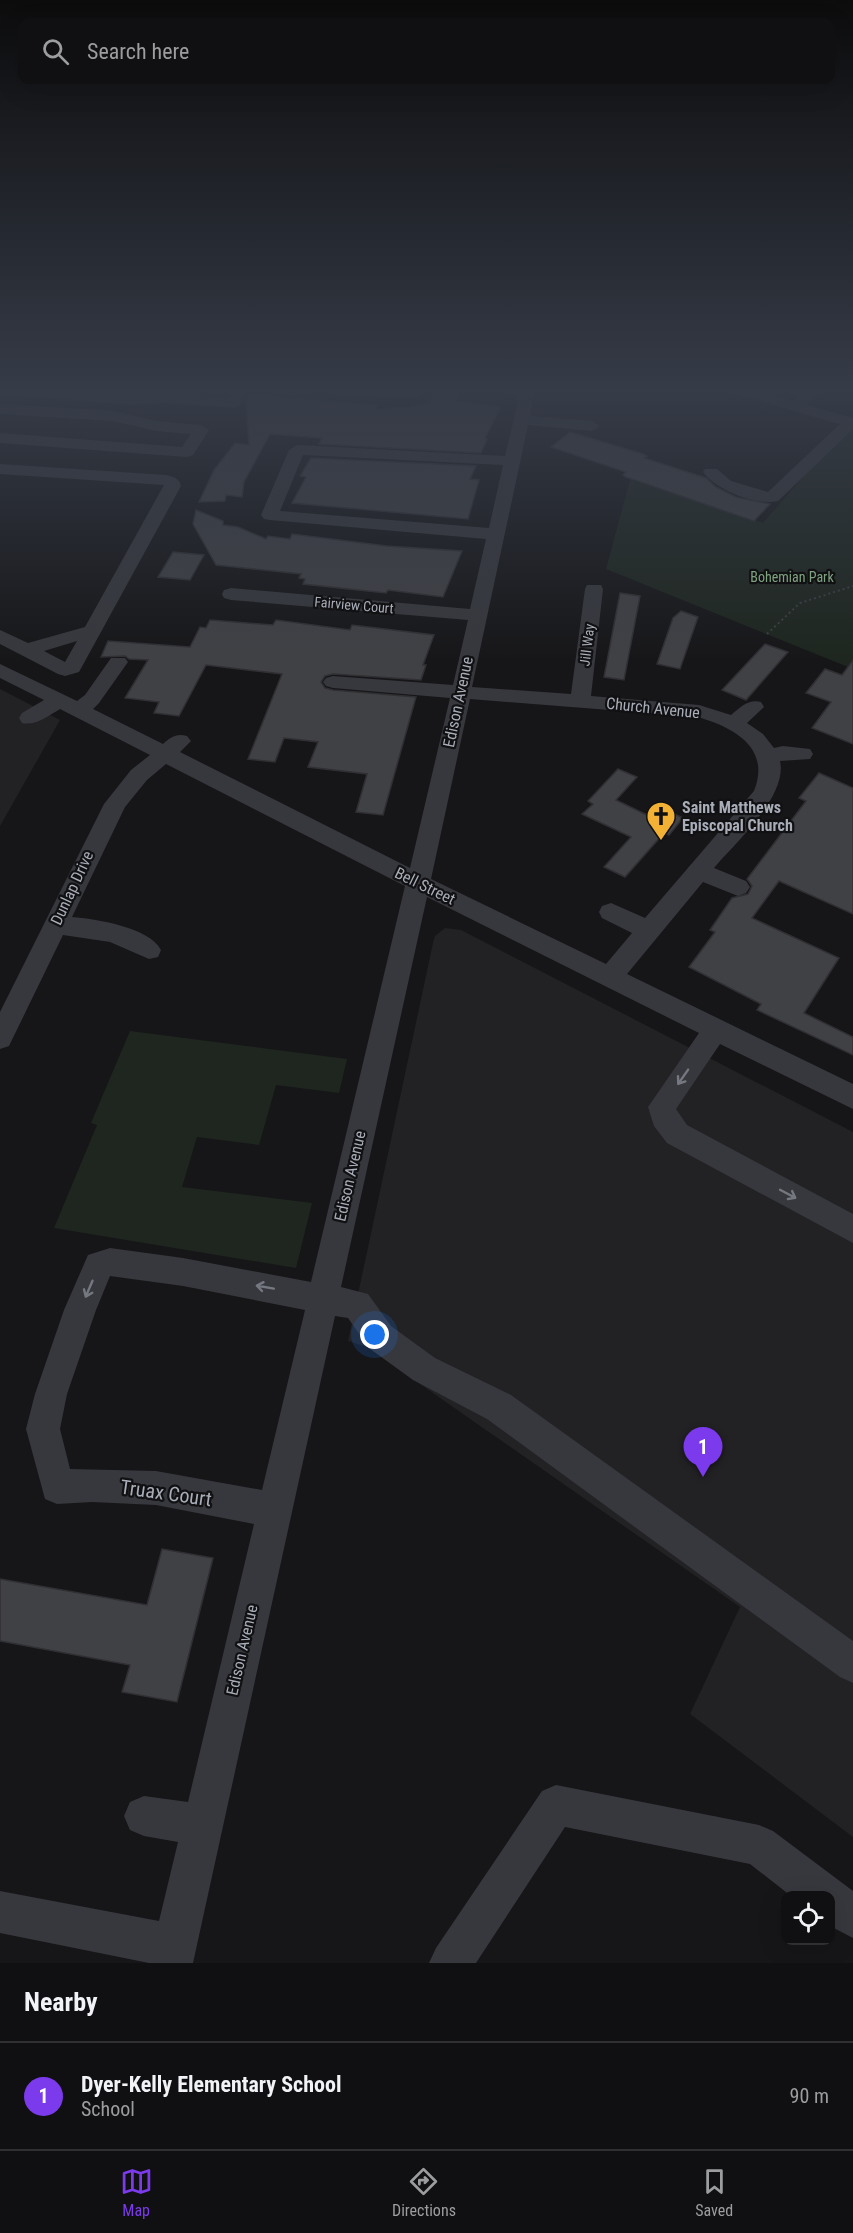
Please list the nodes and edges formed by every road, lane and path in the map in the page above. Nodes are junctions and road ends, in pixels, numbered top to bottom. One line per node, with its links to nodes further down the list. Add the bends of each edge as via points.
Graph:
1 (154, 481): 11 (street, via 172,482 173,486)
2 (284, 481): 6 (street, via 270,516)
3 (507, 481): 6 (street, Edison Avenue)
4 (721, 481): 5 (street, via 764,497 772,496)
5 (792, 481)
6 (494, 534): 10 (street, Edison Avenue)
7 (853, 586): 12 (path, via 800,603)
8 (594, 589): 21 (street, Jill Way)
9 (231, 594): 10 (street, Fairview Court)
10 (477, 615): 19 (street, Edison Avenue)
11 (91, 631): 14 (street); 14 (street, via 68,670)
12 (767, 634)
13 (0, 636): 14 (street)
14 (26, 650)
15 (118, 662): 24 (street, via 92,699)
16 (0, 670): 20 (street, Bell Street)
17 (333, 682): 19 (street, Church Avenue)
18 (689, 688): 23 (street)
19 (461, 690): 21 (street, Church Avenue); 31 (street, Edison Avenue)
20 (59, 700): 24 (street, Bell Street); 25 (street)
21 (580, 701): 23 (street, Church Avenue)
22 (754, 707): 26 (street)
23 (682, 709): 26 (street, Church Avenue)
24 (78, 710): 27 (street, Bell Street)
25 (29, 718)
26 (734, 723): 29 (street, Church Avenue, via 753,736)
27 (172, 747): 31 (street, Bell Street); 34 (street, Dunlap Drive, via 139,775 115,804)
28 (802, 754): 29 (street)
29 (767, 756): 30 (street, via 771,769 768,786 745,827)
30 (698, 871): 32 (street); 35 (street)
31 (417, 882): 37 (street, Bell Street); 42 (street, Edison Avenue)
32 (738, 887)
33 (611, 912): 35 (street)
34 (55, 925): 36 (street, via 115,932); 39 (street, Dunlap Drive)
35 (648, 930): 37 (street)
36 (149, 950)
37 (610, 976): 38 (street, Bell Street)
38 (716, 1029): 40 (street, Bell Street); 41 (street, one-way to 41, via 662,1107 664,1118 677,1134)
39 (0, 1038)
40 (853, 1097)
41 (853, 1229)
42 (323, 1297): 43 (street, Edison Avenue); 43 (street, Truax Court, one-way to 43, via 121,1263 99,1265 51,1394 43,1429 57,1487 156,1488); 44 (street, via 357,1305 380,1337 397,1350 424,1369 499,1407)
43 (274, 1510): 46 (street, Edison Avenue)
44 (853, 1664)
45 (144, 1816): 46 (street)
46 (202, 1825): 51 (street, Edison Avenue)
47 (819, 1891): 52 (street, via 759,1845 556,1805)
48 (835, 1902): 50 (street)
49 (0, 1912): 51 (street)
50 (853, 1917)
51 (173, 1954)
52 (451, 1963)

